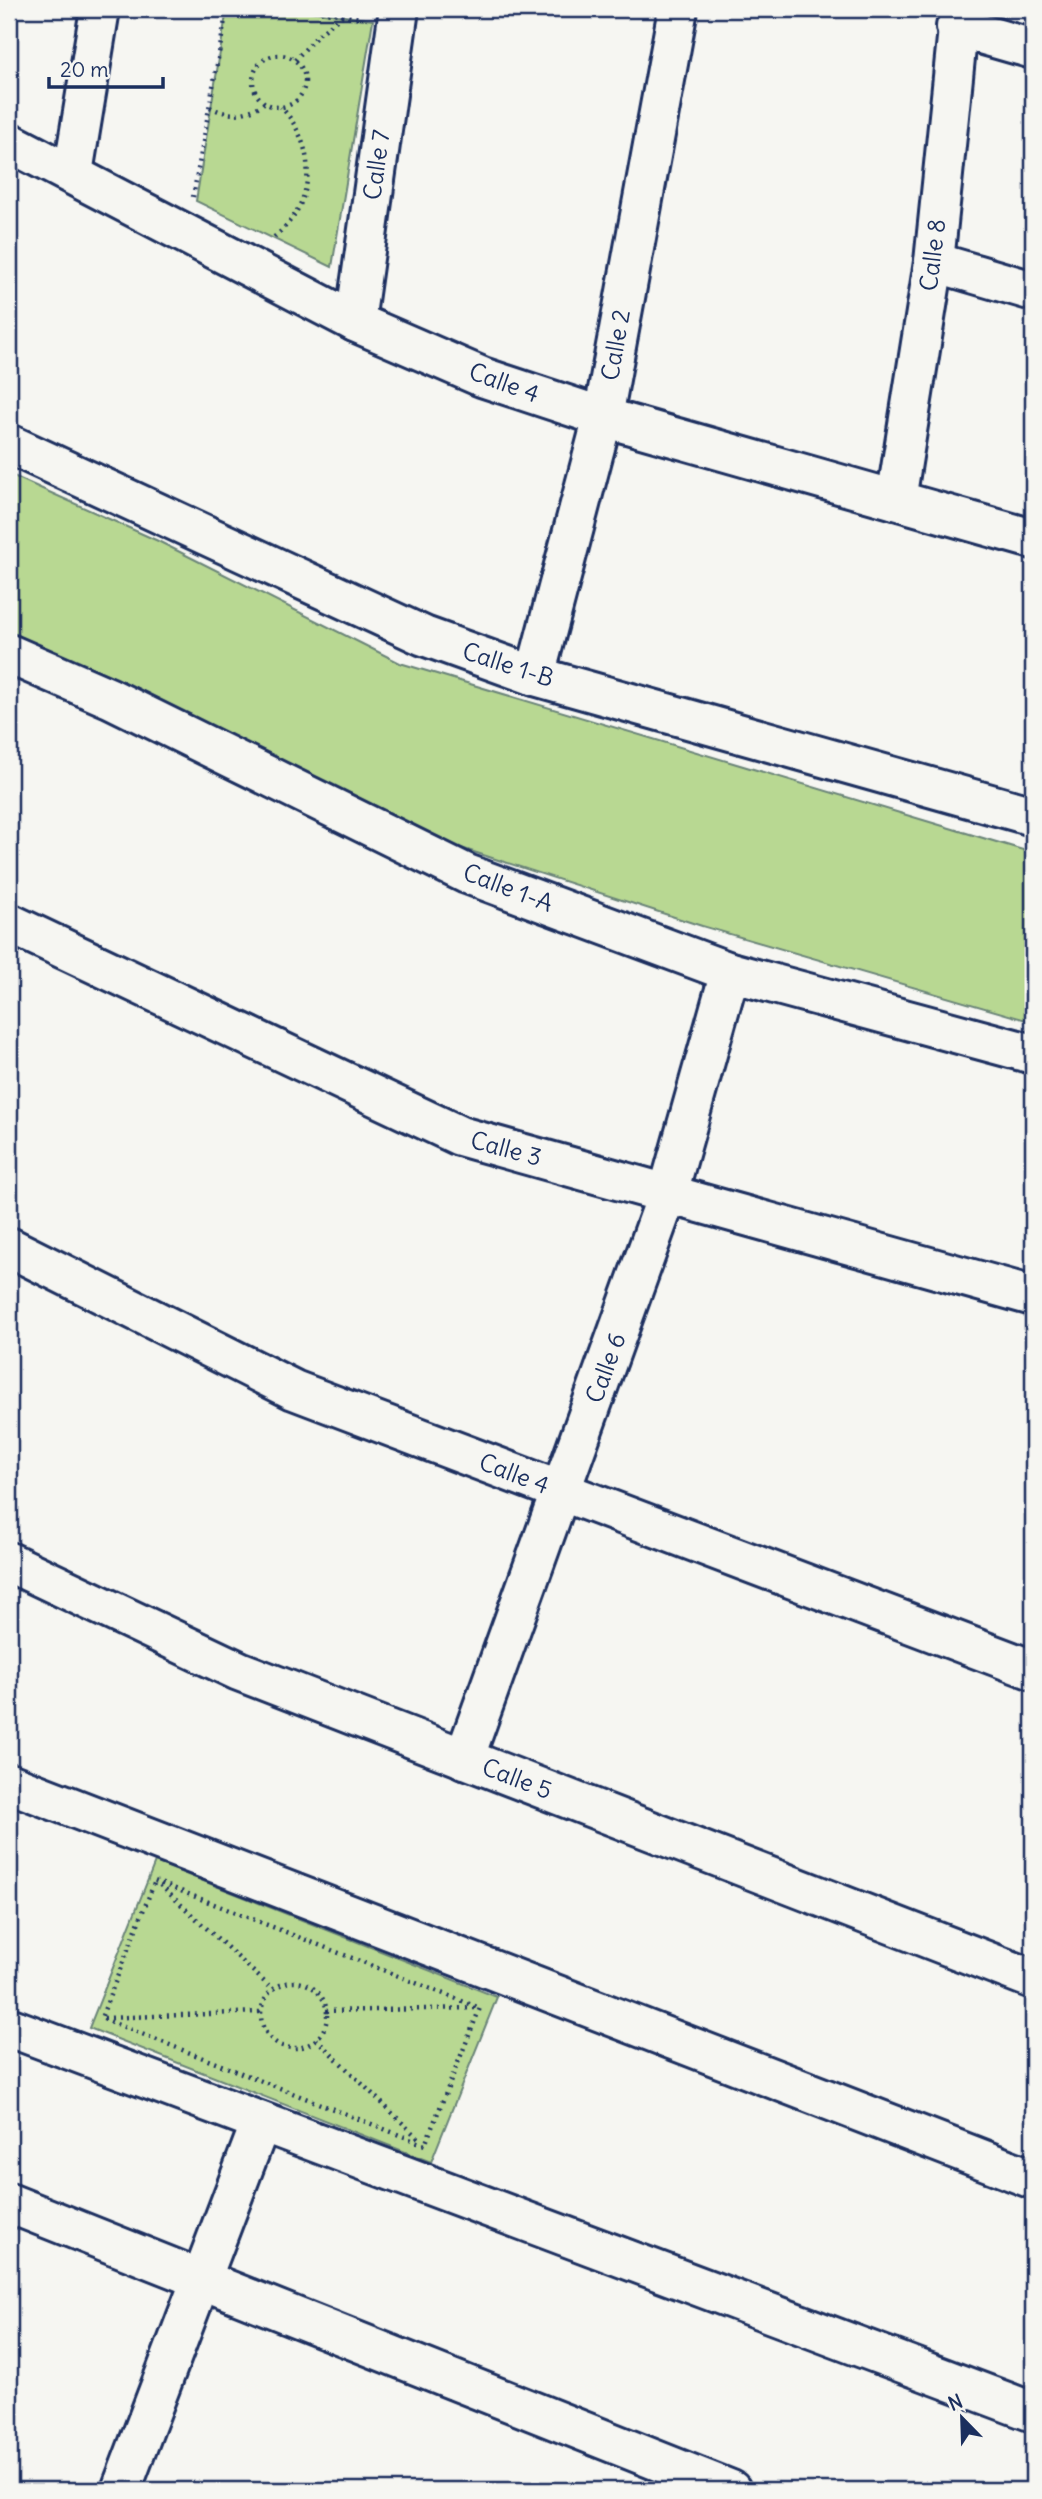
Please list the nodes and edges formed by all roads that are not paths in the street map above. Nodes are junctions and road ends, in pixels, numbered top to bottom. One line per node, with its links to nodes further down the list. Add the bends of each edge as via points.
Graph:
1 (100, 9): 7 (street)
2 (678, 9): 11 (street, Calle 2)
3 (385, 14): 10 (street, Calle 7)
4 (958, 18): 5 (street); 8 (street, Calle 8)
5 (1033, 49)
6 (9, 142): 7 (street, Calle 4)
7 (74, 173): 10 (street, Calle 4)
8 (933, 262): 9 (street); 13 (street, Calle 8)
9 (1033, 291)
10 (355, 322): 11 (street, Calle 4, via 482,377)
11 (603, 417): 13 (street, Calle 4); 16 (street, Calle 2)
12 (9, 444): 16 (street, Calle 1-B, via 424,636)
13 (896, 500): 14 (street, Calle 4)
14 (1033, 539)
15 (9, 654): 19 (street, Calle 1-A, via 110,698 467,874)
16 (535, 676): 17 (street, Calle 1-B)
17 (1033, 816)
18 (9, 923): 21 (street, Calle 3, via 460,1136)
19 (730, 971): 20 (street, Calle 1-A); 21 (street, Calle 6)
20 (1033, 1054)
21 (668, 1193): 23 (street, Calle 3); 24 (street, Calle 6)
22 (9, 1247): 24 (street, Calle 4, via 294,1390)
23 (1033, 1296)
24 (561, 1492): 26 (street, Calle 4); 27 (street, Calle 6)
25 (9, 1562): 27 (street, Calle 5, via 239,1671)
26 (1033, 1670)
27 (464, 1759): 29 (street, Calle 5)
28 (9, 1783): 32 (street)
29 (1033, 1979)
30 (9, 2027): 31 (street)
31 (261, 2122): 34 (street); 35 (street, via 420,2162)
32 (1033, 2179)
33 (9, 2203): 34 (street)
34 (202, 2278): 36 (street); 37 (street)
35 (1033, 2412)
36 (121, 2490)
37 (731, 2490)

